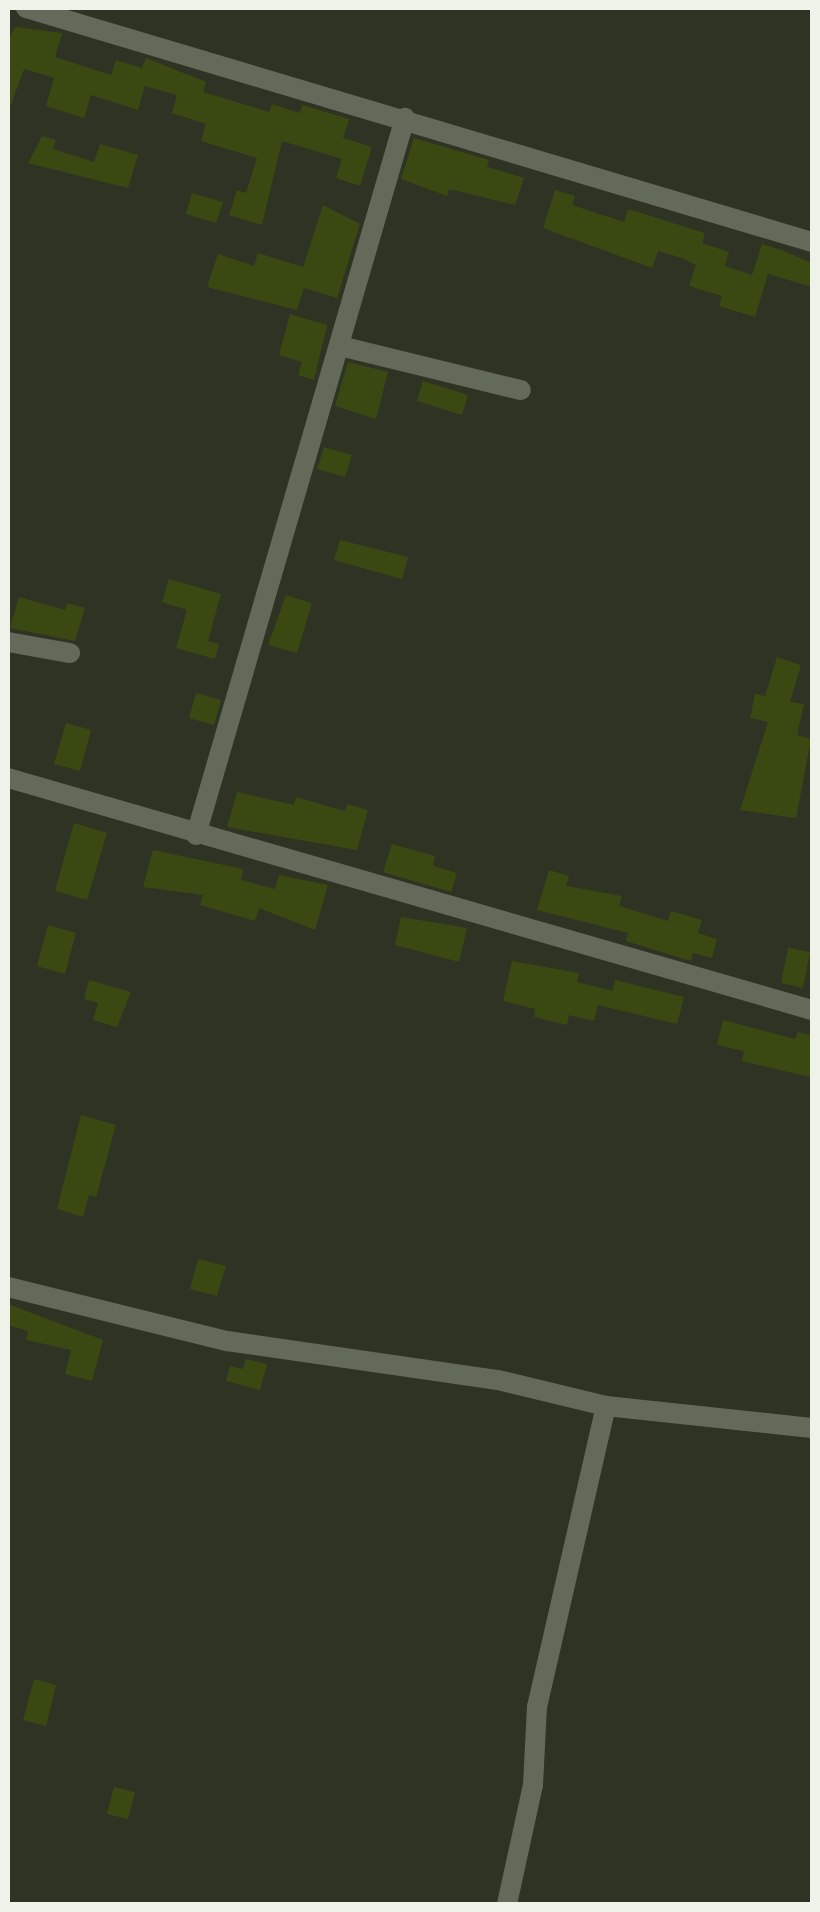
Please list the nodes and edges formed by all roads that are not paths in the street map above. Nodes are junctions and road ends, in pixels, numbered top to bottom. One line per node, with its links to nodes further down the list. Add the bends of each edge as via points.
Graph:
1 (26, 8): 2 (street)
2 (405, 118): 3 (street); 4 (street)
3 (812, 242)
4 (340, 346): 5 (street); 9 (street)
5 (521, 390)
6 (8, 642): 7 (street)
7 (70, 653)
8 (8, 778): 9 (street)
9 (196, 835): 10 (street)
10 (812, 1010)
11 (8, 1287): 12 (street, via 227,1341 498,1380)
12 (606, 1406): 13 (street); 14 (street, via 537,1707 533,1785)
13 (812, 1428)
14 (508, 1904)

